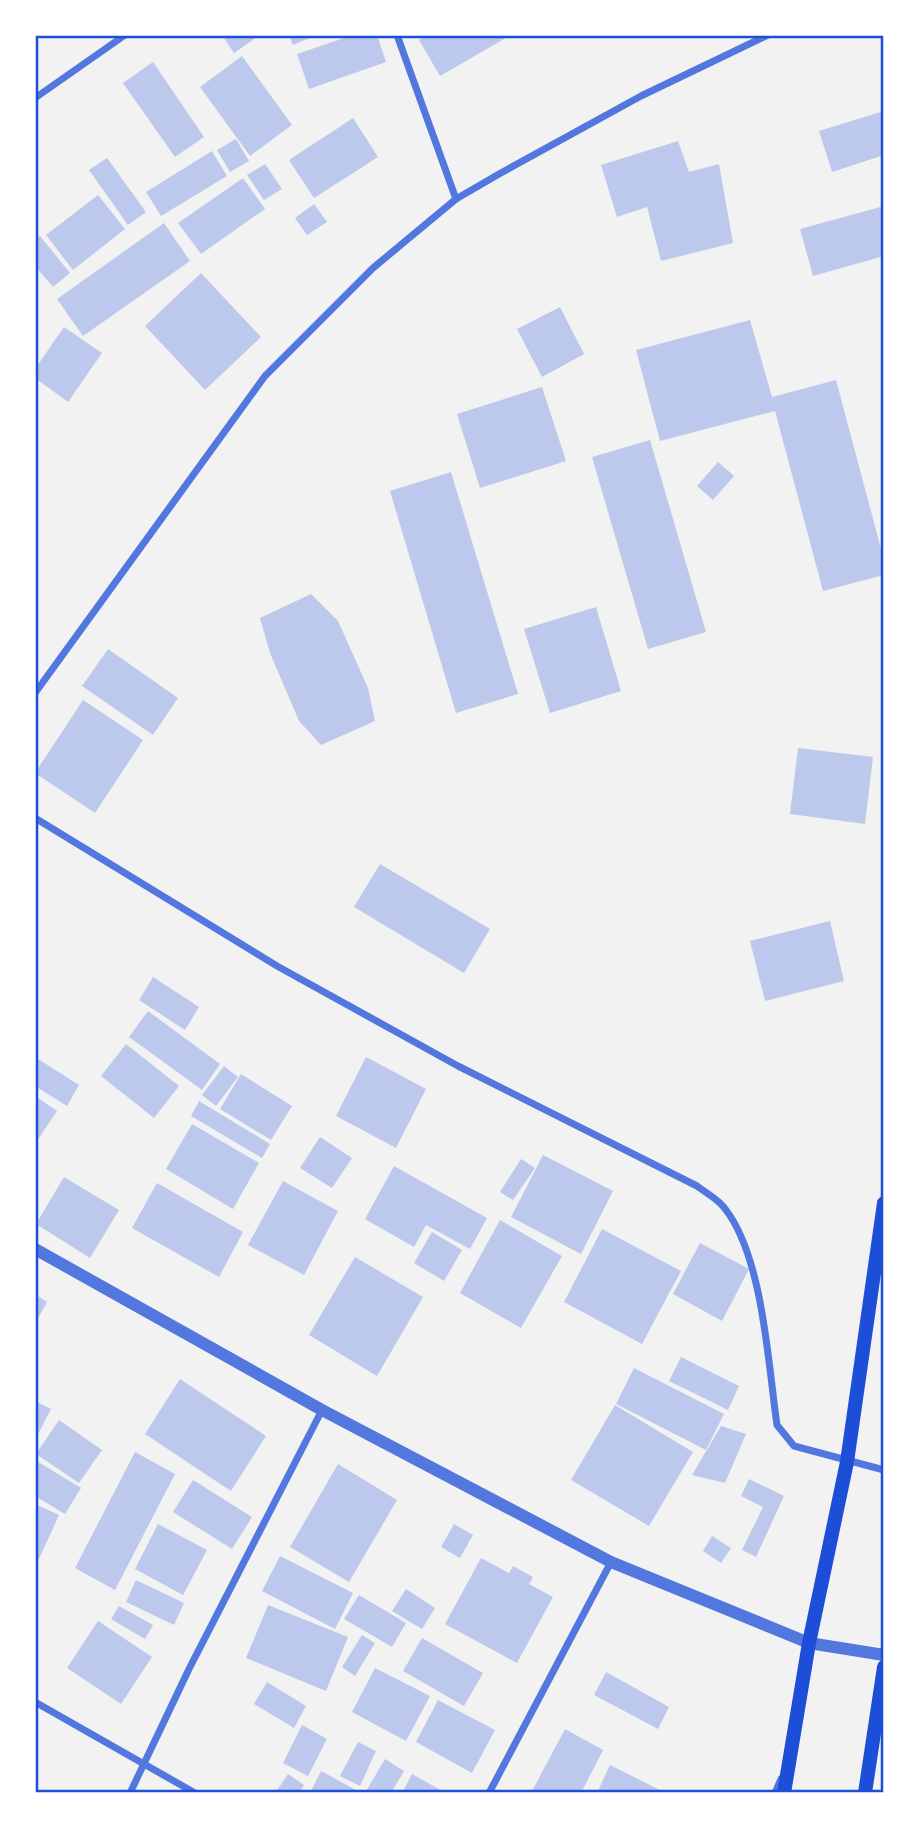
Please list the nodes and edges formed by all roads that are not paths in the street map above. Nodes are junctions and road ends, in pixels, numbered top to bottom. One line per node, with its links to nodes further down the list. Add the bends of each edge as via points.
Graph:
1 (125, 35): 4 (street)
2 (397, 35): 5 (street)
3 (768, 35): 5 (street, via 641,96)
4 (35, 98)
5 (456, 199): 6 (street, via 373,268 265,376)
6 (35, 693)
7 (35, 818): 11 (street, via 278,966 458,1066 697,1186 725,1208 751,1266 778,1425 794,1446)
8 (884, 1203): 11 (main road)
9 (35, 1249): 10 (street)
10 (322, 1410): 13 (street); 19 (street)
11 (847, 1462): 12 (street); 14 (main road)
12 (884, 1470)
13 (611, 1562): 14 (street); 22 (street)
14 (809, 1643): 15 (street); 18 (main road)
15 (884, 1655)
16 (884, 1667): 25 (main road)
17 (35, 1702): 19 (street)
18 (789, 1763): 23 (street); 24 (main road)
19 (143, 1764): 20 (street); 21 (street)
20 (130, 1793)
21 (195, 1793)
22 (489, 1793)
23 (775, 1793)
24 (784, 1793)
25 (865, 1793)

